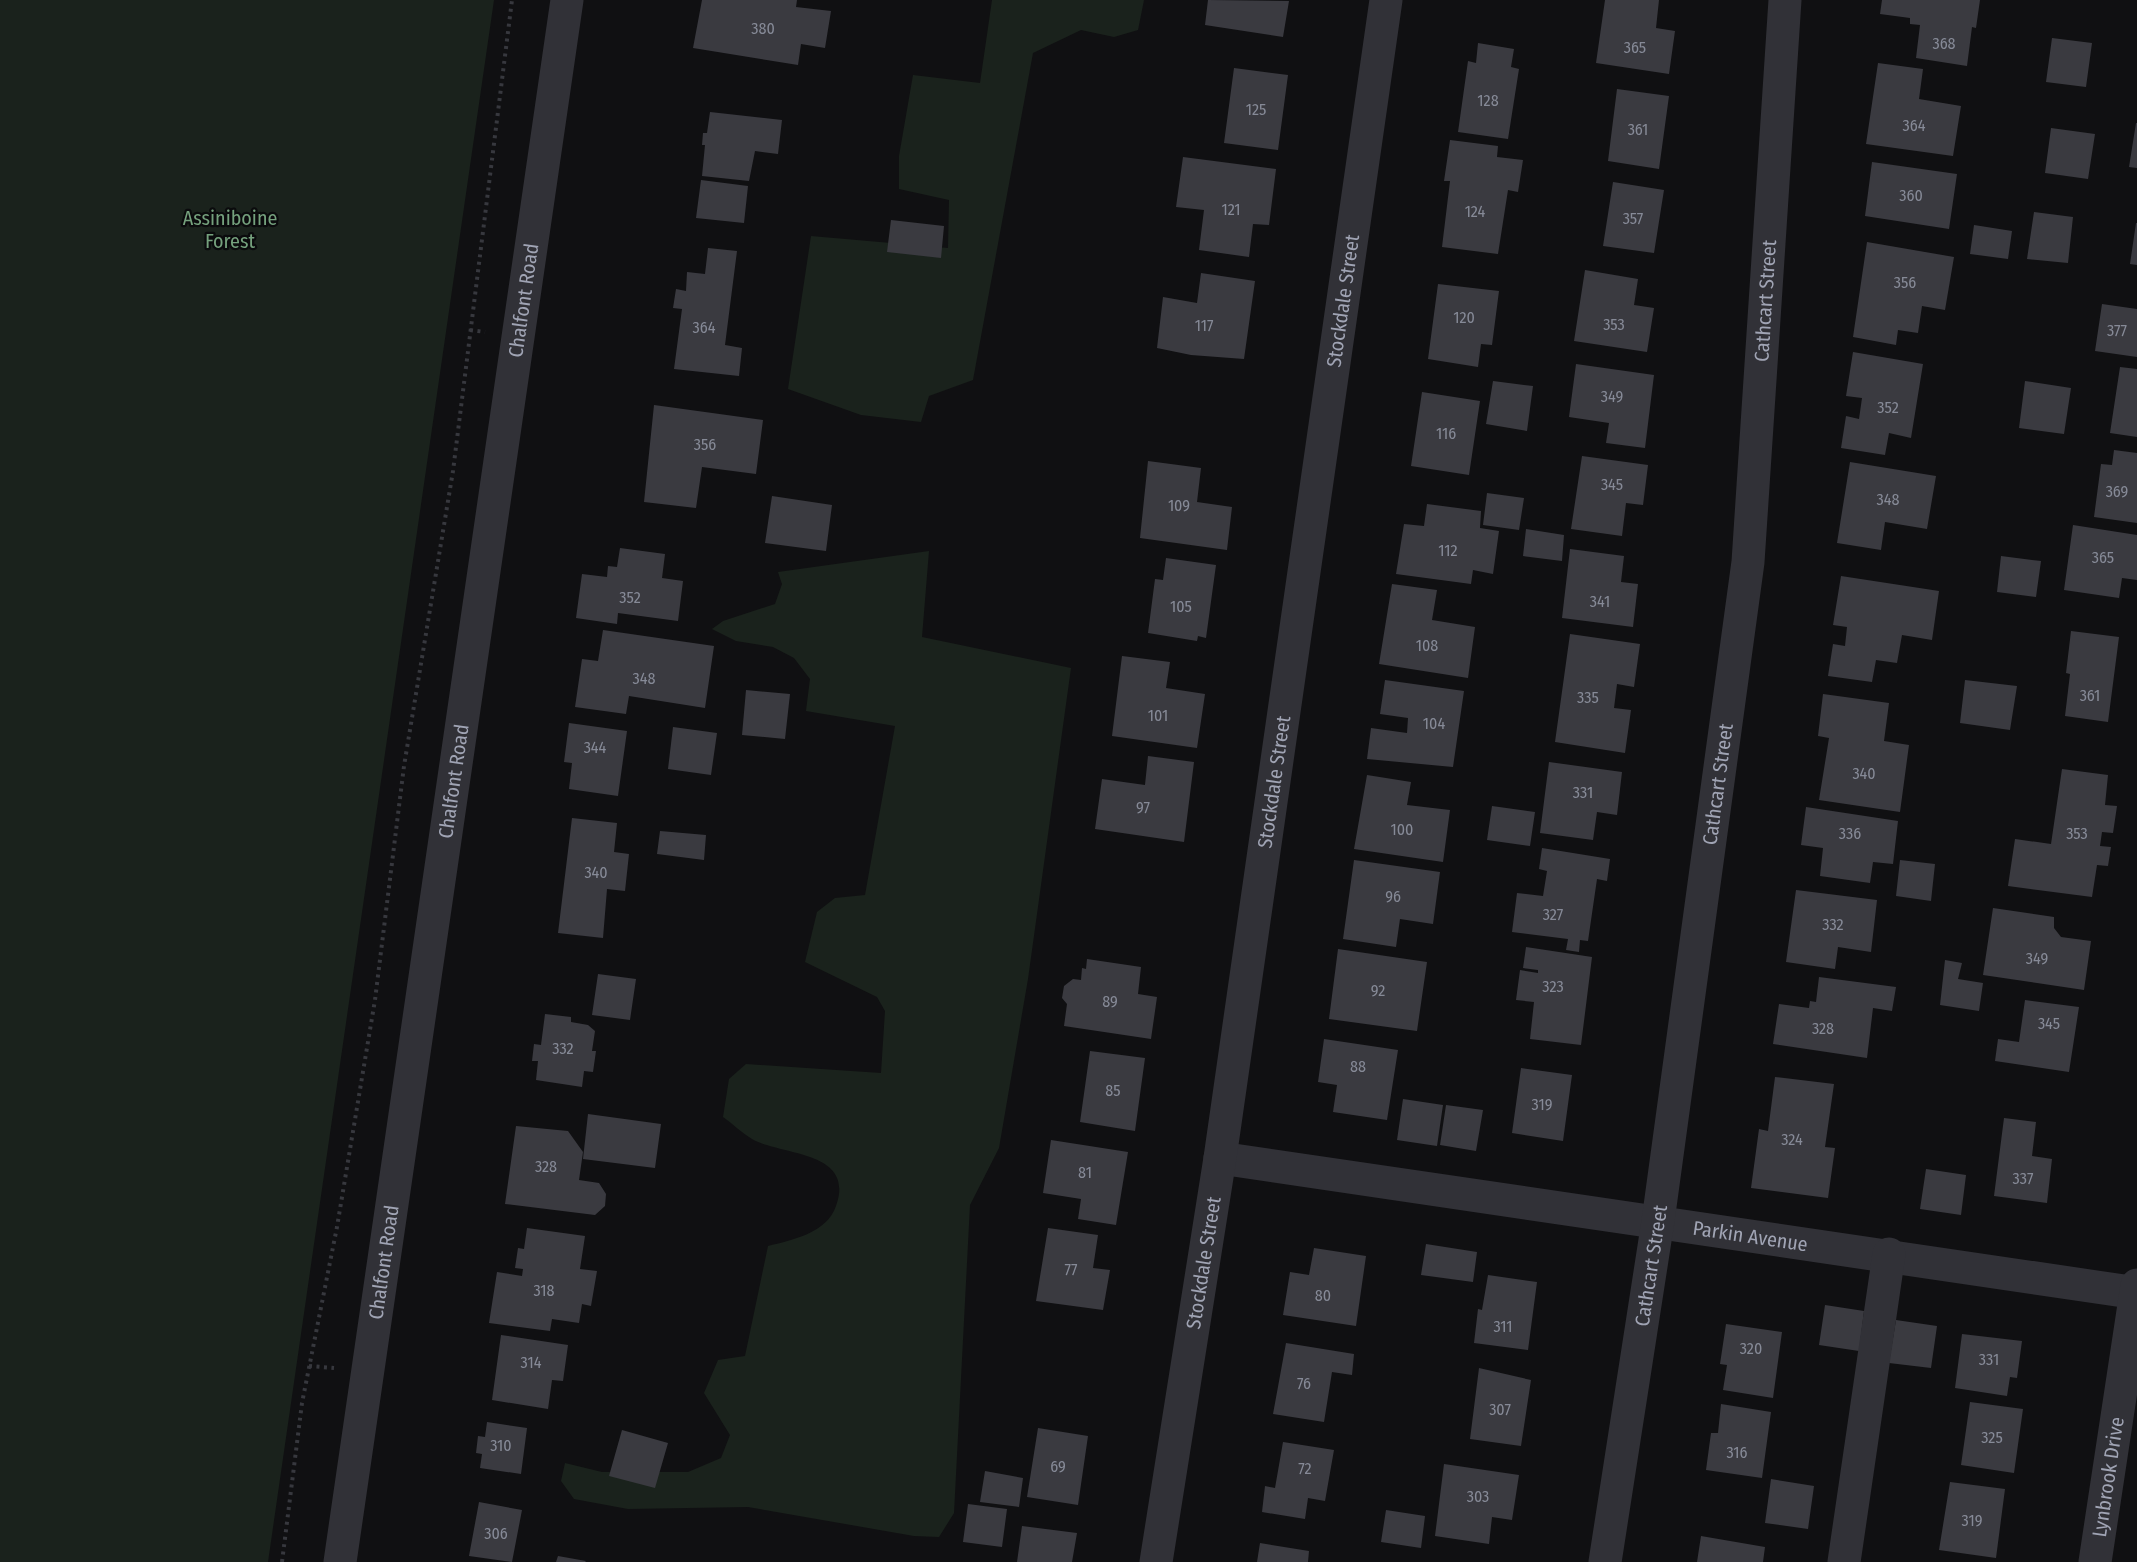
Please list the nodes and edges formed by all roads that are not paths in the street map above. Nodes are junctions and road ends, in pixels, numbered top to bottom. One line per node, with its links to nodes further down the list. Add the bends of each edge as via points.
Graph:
1 (567, 0): 8 (street, Chalfont Road)
2 (1386, 0): 4 (street, Stockdale Street)
3 (1785, 0): 5 (street, Cathcart Street, via 1748,562)
4 (1220, 1158): 5 (street, Parkin Avenue); 9 (street, Stockdale Street)
5 (1658, 1221): 6 (street, Parkin Avenue); 10 (street, Cathcart Street)
6 (1889, 1254): 7 (street, Parkin Avenue); 11 (street)
7 (2137, 1290): 12 (street, Lynbrook Drive)
8 (340, 1562)
9 (1156, 1562)
10 (1605, 1562)
11 (1844, 1562)
12 (2095, 1562)

